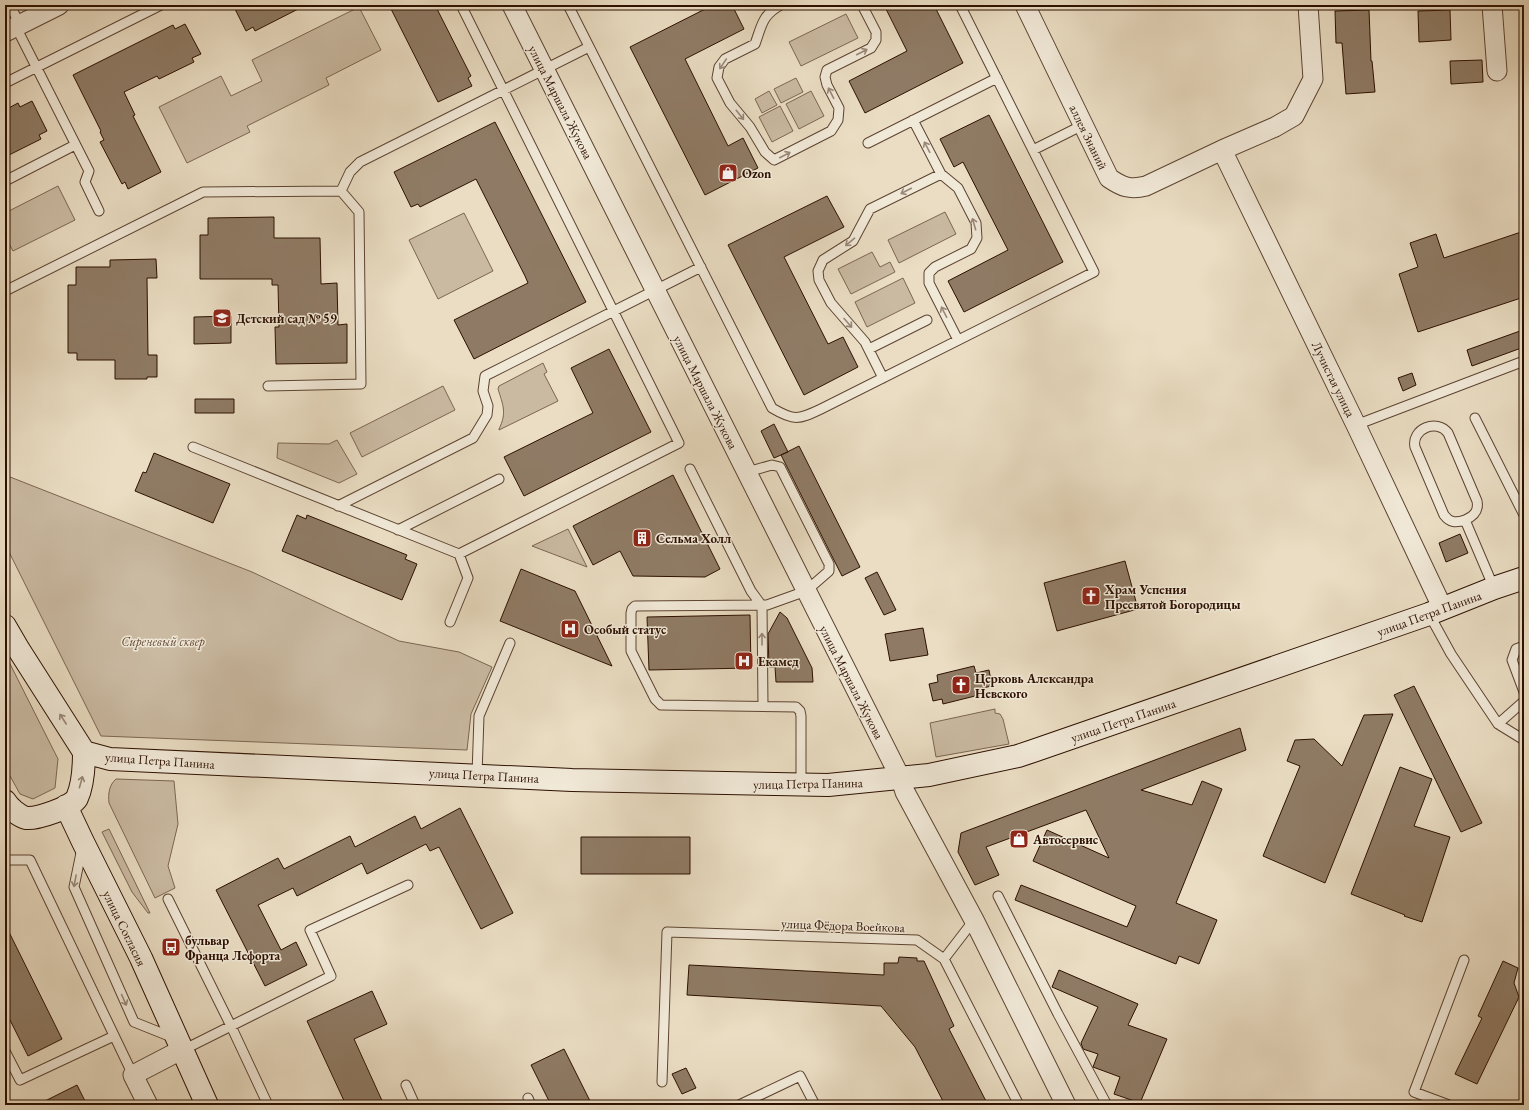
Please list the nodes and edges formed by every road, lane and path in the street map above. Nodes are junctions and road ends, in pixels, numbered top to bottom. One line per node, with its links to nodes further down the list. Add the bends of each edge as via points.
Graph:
1 (10, 5): 13 (lane)
2 (59, 5): 13 (street)
3 (161, 5): 15 (lane)
4 (461, 5): 20 (lane)
5 (512, 5): 16 (street, улица Маршала Жукова)
6 (568, 5): 14 (lane)
7 (781, 5): 8 (lane, one-way to 8, via 770,10 764,18 755,44 726,59 719,67 717,78 730,103 774,160 830,132 838,120 839,108 825,77 827,70 871,48 876,40 876,32)
8 (862, 5)
9 (960, 5): 18 (lane)
10 (1025, 5): 22 (street, аллея Знаний)
11 (1308, 5): 26 (street, аллея Знаний, via 1313,79 1294,116 1275,128)
12 (1492, 5): 17 (street)
13 (13, 28): 15 (lane)
14 (589, 47): 16 (lane); 31 (lane)
15 (36, 68): 19 (lane); 24 (lane)
16 (544, 69): 20 (lane); 32 (street, улица Маршала Жукова)
17 (1497, 71)
18 (997, 78): 21 (lane); 25 (lane)
19 (5, 84)
20 (503, 90): 29 (lane, via 360,162 350,172); 34 (lane)
21 (913, 120): 23 (lane); 27 (lane, one-way to 21)
22 (1083, 125): 25 (lane); 26 (street, аллея Знаний, via 1109,178 1122,187 1146,186)
23 (868, 143)
24 (76, 145): 28 (lane); 30 (lane, via 89,171 85,182)
25 (1033, 150): 36 (lane, via 1094,272)
26 (1222, 150): 42 (street, Лучистая улица)
27 (941, 174): 36 (lane, one-way to 27, via 929,283 929,273 935,267 971,249 977,238 976,223 958,188); 37 (lane, one-way to 37, via 870,209 853,241 823,260 818,271 819,280 831,303 865,342)
28 (5, 181)
29 (342, 191): 33 (lane, via 202,192); 40 (lane, via 359,212 361,384)
30 (99, 211)
31 (701, 267): 32 (lane); 39 (lane, via 772,408 788,418 806,416)
32 (655, 290): 34 (lane); 45 (street, улица Маршала Жукова)
33 (5, 291)
34 (614, 311): 47 (lane, via 485,376 483,391 488,415 473,438); 51 (lane, via 679,443)
35 (927, 320): 37 (lane)
36 (958, 340): 39 (lane)
37 (868, 349): 39 (lane)
38 (1524, 361): 42 (lane)
39 (883, 378)
40 (268, 386)
41 (1475, 418): 48 (lane)
42 (1356, 425): 56 (street, Лучистая улица)
43 (193, 447): 47 (lane)
44 (690, 469): 55 (lane, via 751,591)
45 (747, 472): 54 (street, улица Маршала Жукова); 54 (lane, via 772,465 780,467 806,517 830,568 827,574)
46 (499, 479): 50 (lane)
47 (338, 506): 50 (lane)
48 (1524, 514)
49 (1465, 520): 49 (lane, via 1474,515 1478,506 1448,433 1436,425 1422,430 1415,437 1415,447 1444,515 1451,522); 53 (lane)
50 (398, 530): 51 (lane)
51 (458, 554): 57 (lane, via 468,578)
52 (1524, 578): 53 (main road, улица Петра Панина)
53 (1494, 588): 56 (main road, улица Петра Панина)
54 (806, 591): 55 (lane); 68 (street, улица Маршала Жукова)
55 (762, 606): 63 (lane, one-way to 55); 63 (lane, via 635,606 631,614 631,651 658,703 662,705)
56 (1436, 612): 64 (lane, via 1451,654); 68 (main road, улица Петра Панина, via 1018,756)
57 (450, 622)
58 (5, 626): 66 (main road, one-way to 58)
59 (510, 643): 67 (lane, via 479,716)
60 (1524, 646): 61 (lane, via 1516,649 1512,660)
61 (1524, 692)
62 (1524, 701): 64 (lane)
63 (762, 706): 69 (lane, via 796,706 800,711)
64 (1498, 724): 65 (lane)
65 (1524, 740)
66 (84, 752): 67 (main road, улица Петра Панина, via 110,759); 71 (main road, one-way to 66, via 76,798 84,771)
67 (477, 775): 69 (main road, улица Петра Панина, via 572,780)
68 (901, 779): 69 (main road, улица Петра Панина, via 828,785); 77 (street, улица Маршала Жукова, via 905,792)
69 (801, 784)
70 (5, 801): 71 (main road, via 8,807 24,818 35,818)
71 (66, 806): 72 (main road, улица Согласия)
72 (83, 842): 82 (main road, улица Согласия, via 141,958); 82 (lane, one-way to 82, via 74,887 134,1022)
73 (5, 860): 81 (lane, via 30,860)
74 (408, 885): 80 (lane, via 310,930 331,976)
75 (998, 896): 95 (lane)
76 (168, 899): 80 (lane)
77 (974, 920): 78 (lane); 94 (street, улица Маршала Жукова)
78 (944, 959): 85 (lane, улица Фёдора Воейкова, via 917,940 667,932); 93 (lane, улица Фёдора Воейкова)
79 (1464, 960): 96 (lane, via 1414,1092)
80 (231, 1026): 82 (lane); 89 (lane)
81 (114, 1036): 83 (lane, via 20,1080); 84 (lane)
82 (179, 1044): 84 (street); 88 (main road, улица Согласия)
83 (5, 1051)
84 (133, 1075): 87 (street)
85 (662, 1082)
86 (406, 1085): 90 (lane)
87 (148, 1105)
88 (207, 1105)
89 (268, 1105)
90 (415, 1105)
91 (739, 1105): 92 (lane, via 800,1076)
92 (815, 1105)
93 (1019, 1105)
94 (1066, 1105)
95 (1107, 1105)
96 (1449, 1105)

